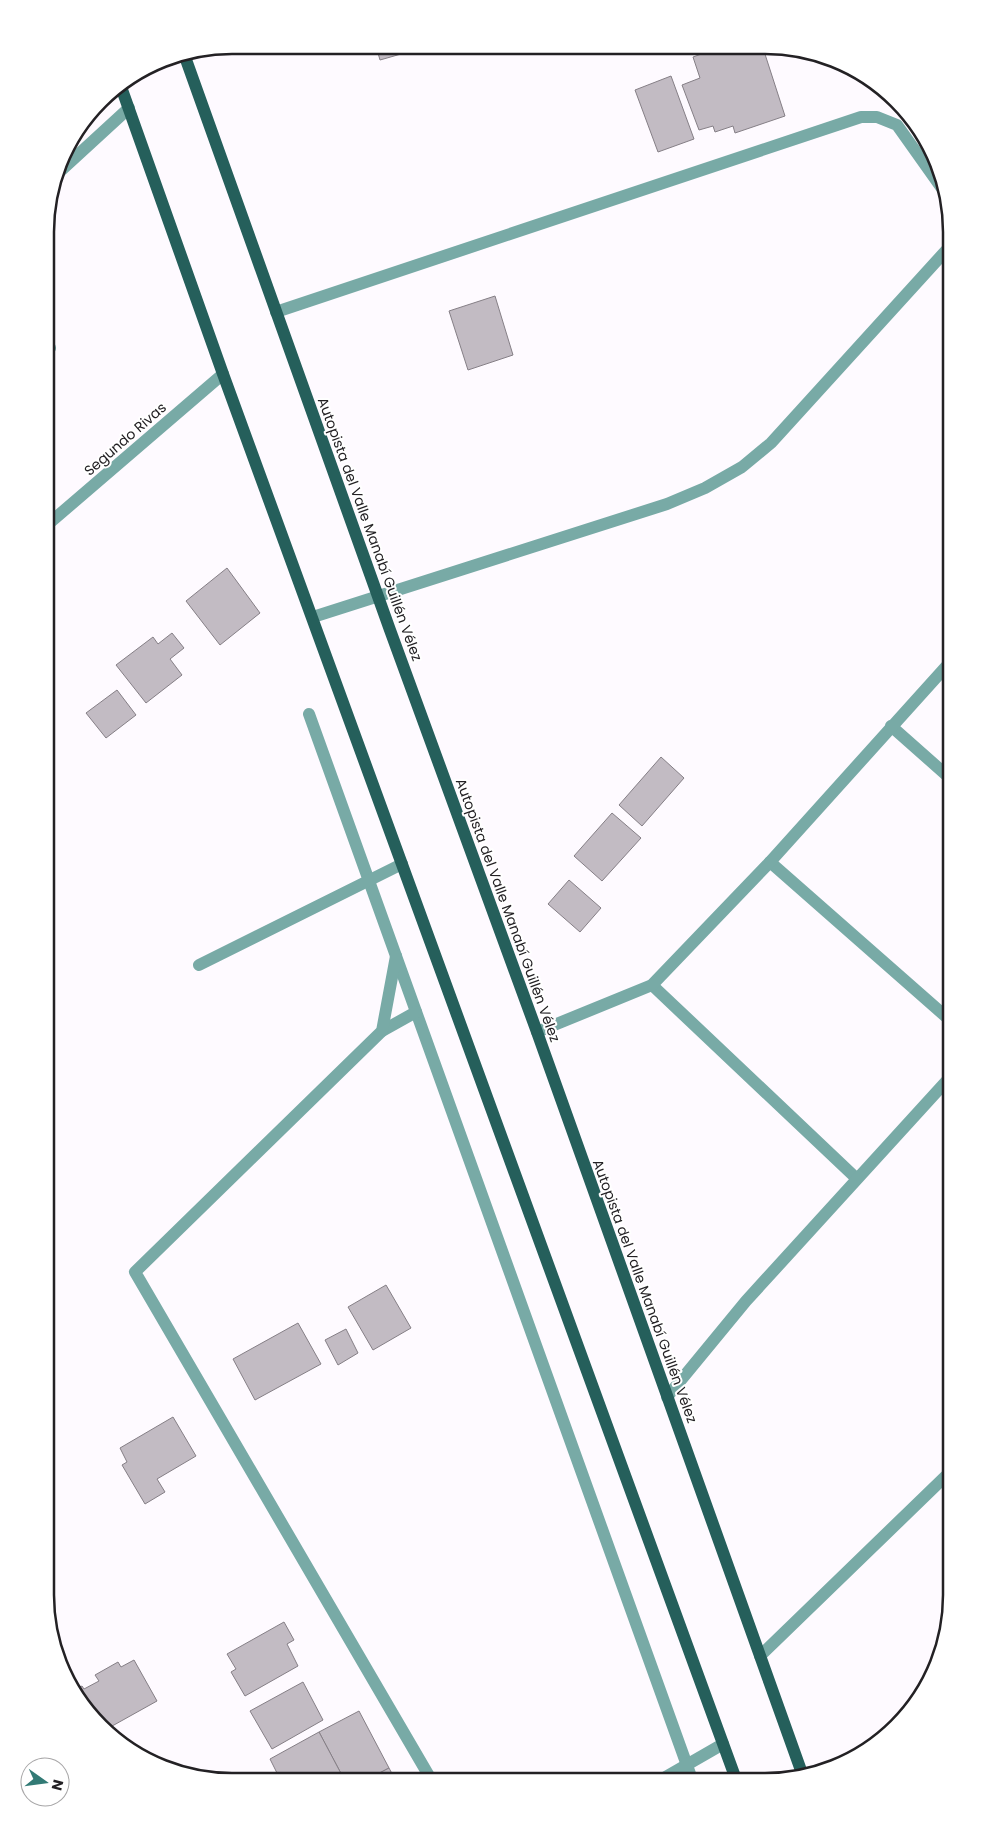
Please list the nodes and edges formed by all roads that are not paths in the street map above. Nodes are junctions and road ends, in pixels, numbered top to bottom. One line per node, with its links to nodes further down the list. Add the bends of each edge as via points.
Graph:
1 (186, 60): 7 (main road, Autopista del Valle Manabí Guillén Vélez)
2 (123, 91): 3 (main road)
3 (129, 108): 4 (street); 8 (main road)
4 (66, 165)
5 (935, 179): 7 (street, via 897,125 877,117 861,117)
6 (943, 254): 10 (street, via 771,443 742,467 706,488 667,504)
7 (276, 312): 10 (main road, Autopista del Valle Manabí Guillén Vélez)
8 (224, 374): 9 (street, Segundo Rivas); 11 (main road)
9 (54, 519)
10 (378, 596): 11 (street); 25 (main road, Autopista del Valle Manabí Guillén Vélez)
11 (313, 617): 17 (main road)
12 (943, 670): 14 (street)
13 (309, 714): 18 (street)
14 (891, 726): 15 (street); 16 (street)
15 (943, 772)
16 (770, 862): 21 (street); 23 (street)
17 (402, 864): 18 (street); 31 (main road)
18 (369, 881): 19 (street); 20 (street)
19 (396, 956): 22 (street); 24 (street)
20 (199, 964)
21 (652, 985): 25 (street); 27 (street)
22 (416, 1012): 24 (street); 32 (street)
23 (943, 1014)
24 (382, 1031): 34 (street, via 135,1272)
25 (537, 1032): 28 (main road, Autopista del Valle Manabí Guillén Vélez)
26 (943, 1085): 27 (street)
27 (856, 1178): 28 (street, via 746,1301)
28 (667, 1397): 30 (main road, Autopista del Valle Manabí Guillén Vélez)
29 (943, 1479): 30 (street)
30 (760, 1656): 33 (main road, Autopista del Valle Manabí Guillén Vélez)
31 (723, 1744): 32 (street); 37 (main road)
32 (687, 1764): 35 (street); 36 (street)
33 (801, 1770)
34 (427, 1773)
35 (672, 1773)
36 (690, 1773)
37 (734, 1773)

